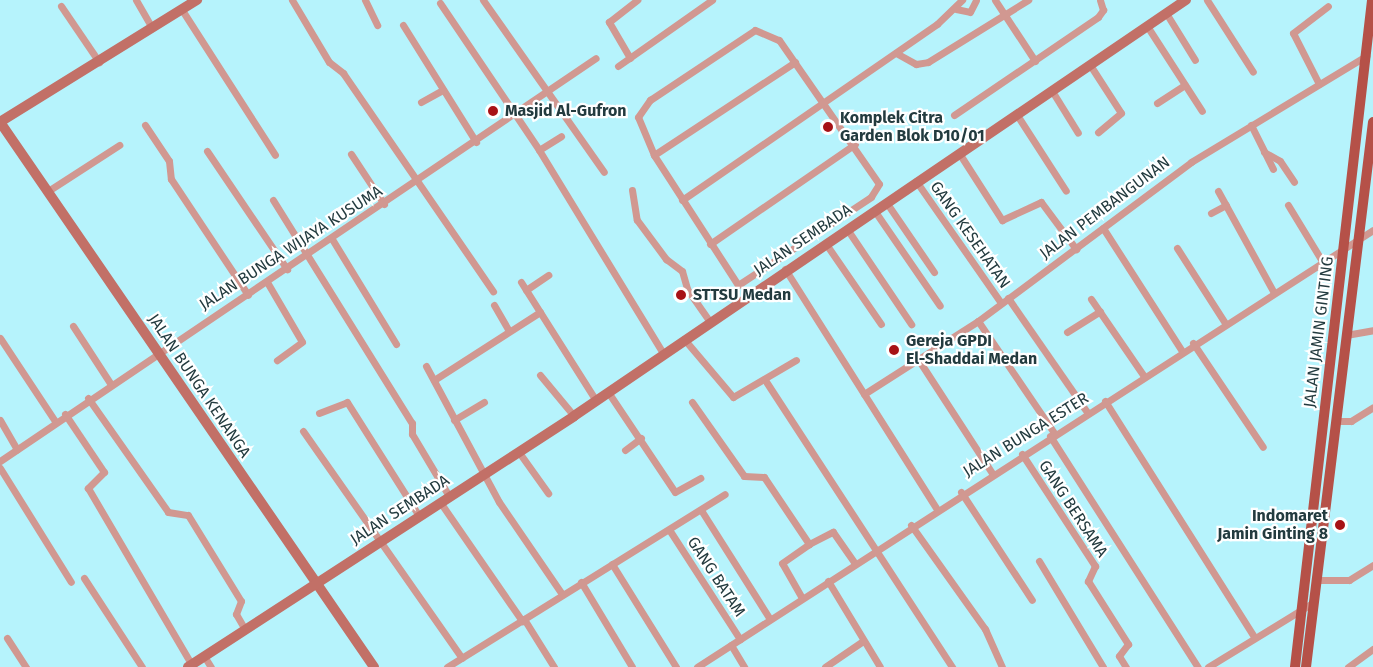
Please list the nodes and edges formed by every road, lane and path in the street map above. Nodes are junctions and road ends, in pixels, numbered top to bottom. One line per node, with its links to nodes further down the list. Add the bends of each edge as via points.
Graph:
1 (136, 0): 26 (street)
2 (195, 0): 20 (street)
3 (292, 0): 69 (street, via 329,62 343,73)
4 (365, 0): 23 (street)
5 (483, 0): 42 (street)
6 (637, 0): 30 (street, via 609,24)
7 (712, 0): 30 (street)
8 (962, 0): 19 (street)
9 (976, 0): 19 (street, via 970,12)
10 (995, 0): 22 (street)
11 (1028, 0): 22 (street)
12 (1100, 0): 32 (street, via 1098,17)
13 (1186, 0): 21 (street, JALAN SEMBADA)
14 (1207, 0): 37 (street)
15 (1372, 0): 28 (main road, JALAN JAMIN GINTING)
16 (440, 3): 47 (street)
17 (61, 6): 33 (street)
18 (1328, 6): 38 (street, via 1293,33)
19 (956, 9): 27 (street)
20 (182, 10): 26 (street); 65 (street)
21 (1167, 13): 25 (street, JALAN SEMBADA); 31 (street)
22 (1005, 15): 27 (street, via 928,62 916,64); 32 (street)
23 (377, 25)
24 (403, 25): 40 (street)
25 (1147, 26): 35 (street, JALAN SEMBADA); 39 (street)
26 (152, 28): 33 (street)
27 (896, 53): 44 (street)
28 (1370, 54): 38 (street, JALAN PEMBANGUNAN); 91 (main road, JALAN JAMIN GINTING)
29 (596, 58): 42 (street, JALAN BUNGA WIJAYA KUSUMA)
30 (630, 58): 36 (street)
31 (1195, 60)
32 (1035, 61): 48 (street)
33 (99, 62): 50 (street)
34 (795, 62): 44 (street); 66 (street); 66 (street, via 770,32 748,34 641,108 638,122)
35 (1090, 65): 41 (street, JALAN SEMBADA); 54 (street, via 1121,113)
36 (618, 66)
37 (1253, 72)
38 (1319, 84): 53 (street, JALAN PEMBANGUNAN)
39 (1185, 85): 45 (street); 46 (street)
40 (442, 90): 43 (street); 57 (street)
41 (1052, 91): 49 (street, JALAN SEMBADA); 55 (street)
42 (547, 92): 47 (street, JALAN BUNGA WIJAYA KUSUMA); 68 (street)
43 (421, 102)
44 (826, 102): 58 (street); 77 (street)
45 (1157, 103)
46 (1202, 111)
47 (514, 114): 57 (street, JALAN BUNGA WIJAYA KUSUMA); 60 (street)
48 (954, 115)
49 (1017, 115): 63 (street, JALAN SEMBADA); 74 (street)
50 (0, 122): 73 (street, JALAN BUNGA KENANGA)
51 (1373, 122): 88 (main road, JALAN JAMIN GINTING)
52 (145, 124): 105 (street, via 169,160 171,179)
53 (1251, 125): 62 (street); 84 (street, JALAN PEMBANGUNAN, via 1159,184)
54 (1098, 132)
55 (1078, 133)
56 (561, 136): 60 (street)
57 (476, 142): 69 (street, JALAN BUNGA WIJAYA KUSUMA)
58 (855, 144): 89 (street); 89 (street, via 878,180 871,197 740,284 732,281)
59 (119, 145): 73 (street)
60 (539, 150): 128 (street)
61 (207, 151): 96 (street)
62 (1264, 152): 67 (street); 71 (street, via 1280,161)
63 (959, 153): 70 (street, JALAN SEMBADA); 93 (street, via 1002,220 1041,202)
64 (351, 154): 79 (street)
65 (274, 155)
66 (654, 155): 77 (street)
67 (1273, 168)
68 (604, 171)
69 (417, 181): 79 (street, JALAN BUNGA WIJAYA KUSUMA); 103 (street)
70 (916, 181): 78 (street, JALAN SEMBADA); 107 (street, GANG KESEHATAN)
71 (1294, 182)
72 (632, 190): 112 (street, via 637,220 666,259 682,271 687,289)
73 (48, 191): 127 (street, JALAN BUNGA KENANGA)
74 (1066, 191)
75 (1218, 191): 80 (street)
76 (273, 200): 94 (street)
77 (682, 200): 89 (street)
78 (886, 202): 82 (street, JALAN SEMBADA); 98 (street)
79 (384, 204): 87 (street, JALAN BUNGA WIJAYA KUSUMA)
80 (1226, 205): 83 (street); 104 (street)
81 (1288, 205): 95 (street)
82 (874, 210): 85 (street, JALAN SEMBADA); 109 (street)
83 (1211, 213)
84 (1103, 228): 93 (street, JALAN PEMBANGUNAN); 126 (street)
85 (848, 229): 90 (street, JALAN SEMBADA); 116 (street)
86 (1373, 230): 88 (street, JALAN BUNGA ESTER)
87 (332, 239): 94 (street, JALAN BUNGA WIJAYA KUSUMA); 125 (street)
88 (1358, 240): 91 (street, JALAN BUNGA ESTER); 121 (main road, JALAN JAMIN GINTING)
89 (710, 244)
90 (826, 244): 97 (street, JALAN SEMBADA); 115 (street)
91 (1344, 247): 95 (street, JALAN BUNGA ESTER); 193 (main road, JALAN JAMIN GINTING)
92 (1177, 248): 114 (street)
93 (1076, 249): 107 (street, JALAN PEMBANGUNAN)
94 (310, 254): 96 (street, JALAN BUNGA WIJAYA KUSUMA); 170 (street)
95 (1322, 261): 104 (street, JALAN BUNGA ESTER)
96 (287, 269): 100 (street, JALAN BUNGA WIJAYA KUSUMA)
97 (786, 269): 112 (street, JALAN SEMBADA); 139 (street)
98 (934, 272)
99 (548, 275): 102 (street)
100 (267, 282): 105 (street, JALAN BUNGA WIJAYA KUSUMA); 130 (street, via 302,342)
101 (521, 282): 102 (street)
102 (526, 290): 111 (street)
103 (493, 291)
104 (1273, 291): 114 (street, JALAN BUNGA ESTER)
105 (248, 295): 127 (street, JALAN BUNGA WIJAYA KUSUMA)
106 (1091, 299): 110 (street)
107 (1005, 301): 113 (street, JALAN PEMBANGUNAN); 146 (street, GANG KESEHATAN)
108 (494, 305): 119 (street)
109 (940, 306)
110 (1100, 311): 120 (street); 134 (street)
111 (540, 312): 119 (street); 141 (street)
112 (709, 321): 123 (street, JALAN SEMBADA)
113 (978, 321): 129 (street, JALAN PEMBANGUNAN); 155 (street)
114 (1225, 323): 124 (street, JALAN BUNGA ESTER)
115 (881, 324)
116 (911, 324)
117 (73, 326): 137 (street)
118 (1373, 330): 121 (street)
119 (509, 331): 135 (street)
120 (1068, 332)
121 (1346, 335): 153 (main road, JALAN JAMIN GINTING)
122 (0, 338): 152 (street)
123 (684, 339): 128 (street, JALAN SEMBADA); 136 (street, via 730,396)
124 (1193, 343): 126 (street, JALAN BUNGA ESTER); 157 (street)
125 (396, 344)
126 (1182, 351): 134 (street, JALAN BUNGA ESTER)
127 (158, 352): 137 (street, JALAN BUNGA WIJAYA KUSUMA); 187 (street, JALAN BUNGA KENANGA)
128 (663, 353): 138 (street, JALAN SEMBADA)
129 (918, 359): 139 (street, JALAN PEMBANGUNAN); 164 (street)
130 (277, 360)
131 (796, 360): 136 (street)
132 (426, 366): 135 (street)
133 (540, 375): 149 (street)
134 (1144, 376): 142 (street, JALAN BUNGA ESTER)
135 (434, 380): 151 (street)
136 (765, 380): 178 (street)
137 (110, 383): 140 (street, JALAN BUNGA WIJAYA KUSUMA)
138 (608, 392): 141 (street, JALAN SEMBADA); 156 (street)
139 (864, 394): 171 (street)
140 (88, 398): 148 (street, JALAN BUNGA WIJAYA KUSUMA); 196 (street, via 168,512 188,515 241,601 236,614)
141 (595, 399): 149 (street, JALAN SEMBADA)
142 (1105, 401): 146 (street, JALAN BUNGA ESTER); 198 (street)
143 (484, 402): 151 (street)
144 (692, 402): 177 (street, via 744,476 764,477)
145 (1373, 407): 153 (street, via 1351,421)
146 (1087, 412): 155 (street, JALAN BUNGA ESTER)
147 (319, 413): 173 (street, via 347,402)
148 (65, 414): 152 (street, JALAN BUNGA WIJAYA KUSUMA); 205 (street, via 104,472 88,488)
149 (574, 416): 160 (street, JALAN SEMBADA)
150 (0, 420): 158 (street)
151 (454, 420): 165 (street)
152 (55, 421): 158 (street, JALAN BUNGA WIJAYA KUSUMA)
153 (1335, 421): 184 (main road, JALAN JAMIN GINTING)
154 (303, 431): 176 (street)
155 (1052, 435): 161 (street, JALAN BUNGA ESTER); 222 (street)
156 (641, 438): 159 (street); 166 (street, via 676,492)
157 (1263, 447)
158 (17, 449): 162 (street, JALAN BUNGA WIJAYA KUSUMA)
159 (625, 450)
160 (518, 451): 165 (street, JALAN SEMBADA); 168 (street)
161 (1022, 454): 164 (street, JALAN BUNGA ESTER); 221 (street, GANG BERSAMA, via 1095,566 1088,580 1128,644 1119,656)
162 (0, 461)
163 (0, 468): 186 (street)
164 (992, 473): 167 (street, JALAN BUNGA ESTER)
165 (482, 474): 170 (street, JALAN SEMBADA); 189 (street)
166 (700, 478)
167 (961, 492): 171 (street, JALAN BUNGA ESTER); 191 (street)
168 (548, 493)
169 (725, 495): 172 (street)
170 (445, 499): 173 (street, JALAN SEMBADA); 195 (street)
171 (936, 508): 174 (street, JALAN BUNGA ESTER)
172 (700, 510): 175 (street); 194 (street)
173 (419, 516): 176 (street, JALAN SEMBADA)
174 (911, 525): 178 (street, JALAN BUNGA ESTER); 219 (street, via 985,629)
175 (670, 531): 180 (street); 199 (street, GANG BATAM)
176 (381, 541): 187 (street, JALAN SEMBADA); 204 (street)
177 (809, 544): 181 (street, via 833,532); 190 (street, via 782,563)
178 (876, 548): 181 (street, JALAN BUNGA ESTER); 218 (street)
179 (1039, 561): 220 (street)
180 (612, 564): 188 (street); 213 (street)
181 (855, 564): 185 (street, JALAN BUNGA ESTER)
182 (1372, 566): 184 (street, via 1349,580)
183 (84, 578): 207 (street)
184 (1315, 580): 192 (main road, JALAN JAMIN GINTING)
185 (828, 581): 190 (street, JALAN BUNGA ESTER); 200 (street)
186 (71, 582)
187 (316, 582): 196 (street, JALAN SEMBADA); 209 (street, JALAN BUNGA KENANGA)
188 (581, 582): 189 (street); 212 (street)
189 (562, 594): 195 (street)
190 (802, 598): 194 (street, JALAN BUNGA ESTER)
191 (1032, 600)
192 (1311, 604): 193 (street); 225 (main road, JALAN JAMIN GINTING)
193 (1301, 611): 198 (street); 224 (main road, JALAN JAMIN GINTING)
194 (770, 619): 199 (street, JALAN BUNGA ESTER)
195 (523, 620): 204 (street); 211 (street)
196 (244, 628): 203 (street, JALAN SEMBADA)
197 (7, 638): 206 (street)
198 (1255, 638): 223 (street)
199 (740, 639): 201 (street, JALAN BUNGA ESTER)
200 (863, 641): 216 (street); 217 (street)
201 (731, 645): 214 (street, JALAN BUNGA ESTER); 215 (street)
202 (1373, 649): 226 (street)
203 (204, 656): 205 (street, JALAN SEMBADA); 208 (street)
204 (462, 658): 210 (street)
205 (190, 666)
206 (26, 667)
207 (142, 667)
208 (211, 667)
209 (374, 667)
210 (447, 667)
211 (554, 667)
212 (632, 667)
213 (676, 667)
214 (697, 667)
215 (744, 667)
216 (825, 667)
217 (880, 667)
218 (952, 667)
219 (1002, 667)
220 (1104, 667)
221 (1125, 667)
222 (1198, 667)
223 (1208, 667)
224 (1295, 667)
225 (1306, 667)
226 (1348, 667)

